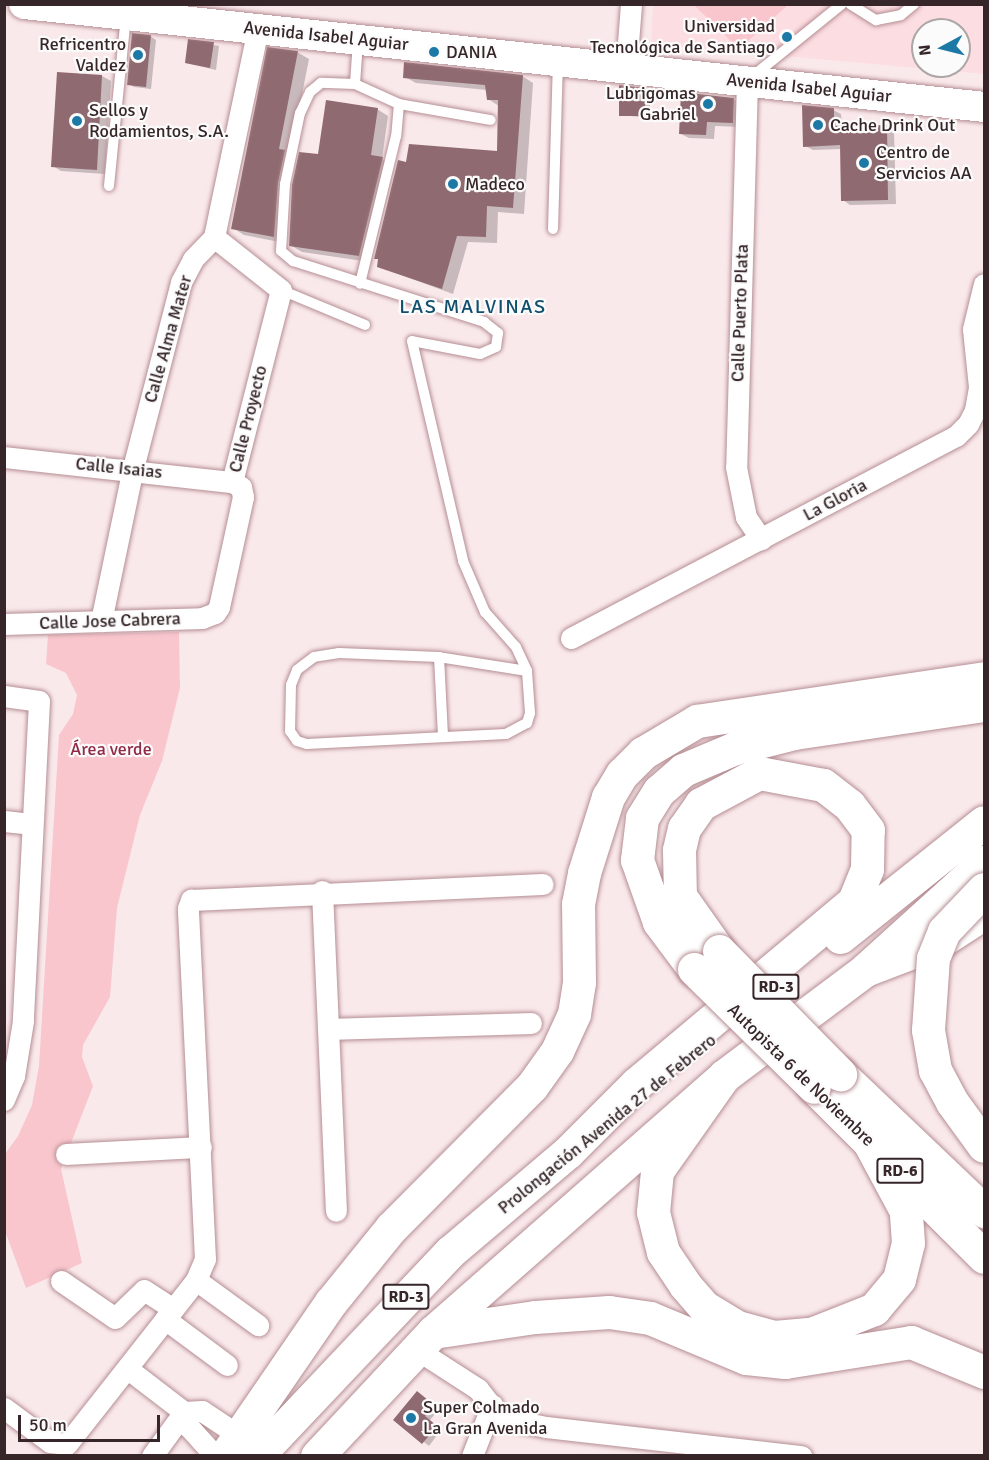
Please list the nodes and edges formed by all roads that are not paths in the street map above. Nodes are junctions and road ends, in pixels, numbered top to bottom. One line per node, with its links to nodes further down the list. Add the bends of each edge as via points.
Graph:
1 (24, 4): 6 (main road, Avenida Isabel Aguiar)
2 (631, 4): 12 (street)
3 (842, 4): 13 (lane)
4 (850, 4): 5 (lane, via 876,20 901,15)
5 (914, 4)
6 (79, 7): 7 (main road, Avenida Isabel Aguiar)
7 (127, 10): 8 (main road, Avenida Isabel Aguiar); 18 (lane)
8 (176, 12): 9 (main road, Avenida Isabel Aguiar)
9 (258, 29): 10 (main road, Avenida Isabel Aguiar); 20 (street)
10 (358, 40): 11 (main road, Avenida Isabel Aguiar); 14 (lane)
11 (558, 61): 12 (main road, Avenida Isabel Aguiar); 19 (lane)
12 (626, 68): 13 (main road, Avenida Isabel Aguiar)
13 (747, 81): 16 (main road, Avenida Isabel Aguiar); 28 (street, Calle Puerto Plata, via 736,466 747,517)
14 (355, 84): 15 (lane); 21 (lane, via 321,83 310,92 300,113 285,184 280,243 281,252 293,261)
15 (399, 104): 17 (lane); 21 (lane, via 396,136)
16 (984, 107)
17 (491, 120)
18 (109, 186)
19 (553, 229)
20 (214, 237): 22 (street); 26 (street, Calle Alma Mater, via 193,259 181,282)
21 (360, 284): 34 (lane, via 484,322 498,333 496,347 480,354 412,341 463,561 485,612 516,647)
22 (281, 290): 24 (lane); 27 (street, Calle Proyecto)
23 (983, 292): 28 (street, La Gloria, via 974,329 979,387 968,424 940,445)
24 (365, 325)
25 (4, 457): 26 (street, Calle Isaias)
26 (133, 468): 27 (street, Calle Isaias); 30 (street, Calle Alma Mater)
27 (232, 482): 29 (street, Calle Proyecto, via 241,487 243,497)
28 (761, 539): 32 (street, La Gloria)
29 (214, 613): 30 (street, Calle Jose Cabrera, via 202,618)
30 (101, 621): 31 (street, Calle Jose Cabrera)
31 (4, 624)
32 (571, 638)
33 (439, 657): 34 (lane); 40 (lane); 40 (lane, via 339,653 314,657 297,670 288,716 290,731 297,741 306,744)
34 (527, 671): 40 (lane, via 531,713 527,723 506,734)
35 (984, 678): 77 (main road, via 735,712 697,721 643,753 622,774 608,797 584,873 578,904 576,1003 557,1051 532,1086 391,1228 331,1302)
36 (984, 688): 39 (main road)
37 (4, 696): 43 (street, via 39,701)
38 (984, 705): 39 (main road)
39 (896, 718): 50 (main road, via 794,733 735,748 683,771 659,791 642,818 637,860 659,922)
40 (443, 737)
41 (4, 821): 43 (street)
42 (984, 822): 61 (main road, Prolongación Avenida 27 de Febrero / RD-3)
43 (31, 824): 49 (street)
44 (984, 862): 51 (main road, Prolongación Avenida 27 de Febrero / RD-3)
45 (543, 884): 47 (street)
46 (984, 889): 59 (main road, bridge, via 944,931 933,958 928,1030 935,1070 952,1102)
47 (322, 891): 53 (street); 60 (street, via 191,900 188,908)
48 (984, 913): 51 (main road, Prolongación Avenida 27 de Febrero / RD-3, via 941,941)
49 (14, 953): 54 (street, via 23,1021)
50 (706, 960): 56 (main road, Autopista 6 de Noviembre / RD-6, bridge); 61 (main road, via 680,896 679,849 684,828 701,804 759,773 824,785 849,805 868,830 867,869 854,901 636,1084)
51 (865, 970): 55 (main road, Prolongación Avenida 27 de Febrero / RD-3)
52 (531, 1023): 53 (street)
53 (328, 1029): 63 (street)
54 (9, 1076): 57 (street)
55 (724, 1076): 58 (main road, via 657,1171 652,1212 663,1252 685,1285 704,1307 737,1327 774,1337 811,1334 874,1310 899,1279 908,1243 906,1211); 70 (main road, Prolongación Avenida 27 de Febrero / RD-3)
56 (827, 1081): 58 (main road, Autopista 6 de Noviembre / RD-6); 64 (main road, Autopista 6 de Noviembre / RD-6)
57 (4, 1100)
58 (868, 1140): 65 (main road, Autopista 6 de Noviembre / RD-6)
59 (984, 1146)
60 (201, 1147): 62 (street); 66 (street, via 206,1259)
61 (568, 1152): 77 (main road, Prolongación Avenida 27 de Febrero / RD-3, via 450,1252)
62 (66, 1154)
63 (336, 1211)
64 (984, 1211)
65 (984, 1257)
66 (196, 1280): 68 (street); 69 (street)
67 (61, 1281): 68 (street, via 115,1318 144,1290)
68 (169, 1313): 71 (street); 72 (street)
69 (258, 1325)
70 (424, 1340): 73 (main road, via 535,1317 609,1312 650,1318 746,1358 785,1362 911,1342); 74 (street); 79 (main road, Prolongación Avenida 27 de Febrero / RD-3)
71 (227, 1365)
72 (128, 1369): 75 (street, via 68,1444 50,1442); 76 (street)
73 (984, 1372)
74 (492, 1405): 80 (street); 81 (street, via 501,1418 546,1427)
75 (4, 1408)
76 (184, 1412): 77 (street, via 189,1427); 77 (street, via 202,1411); 78 (street)
77 (234, 1450)
78 (152, 1455)
79 (317, 1455)
80 (472, 1455)
81 (801, 1455)

